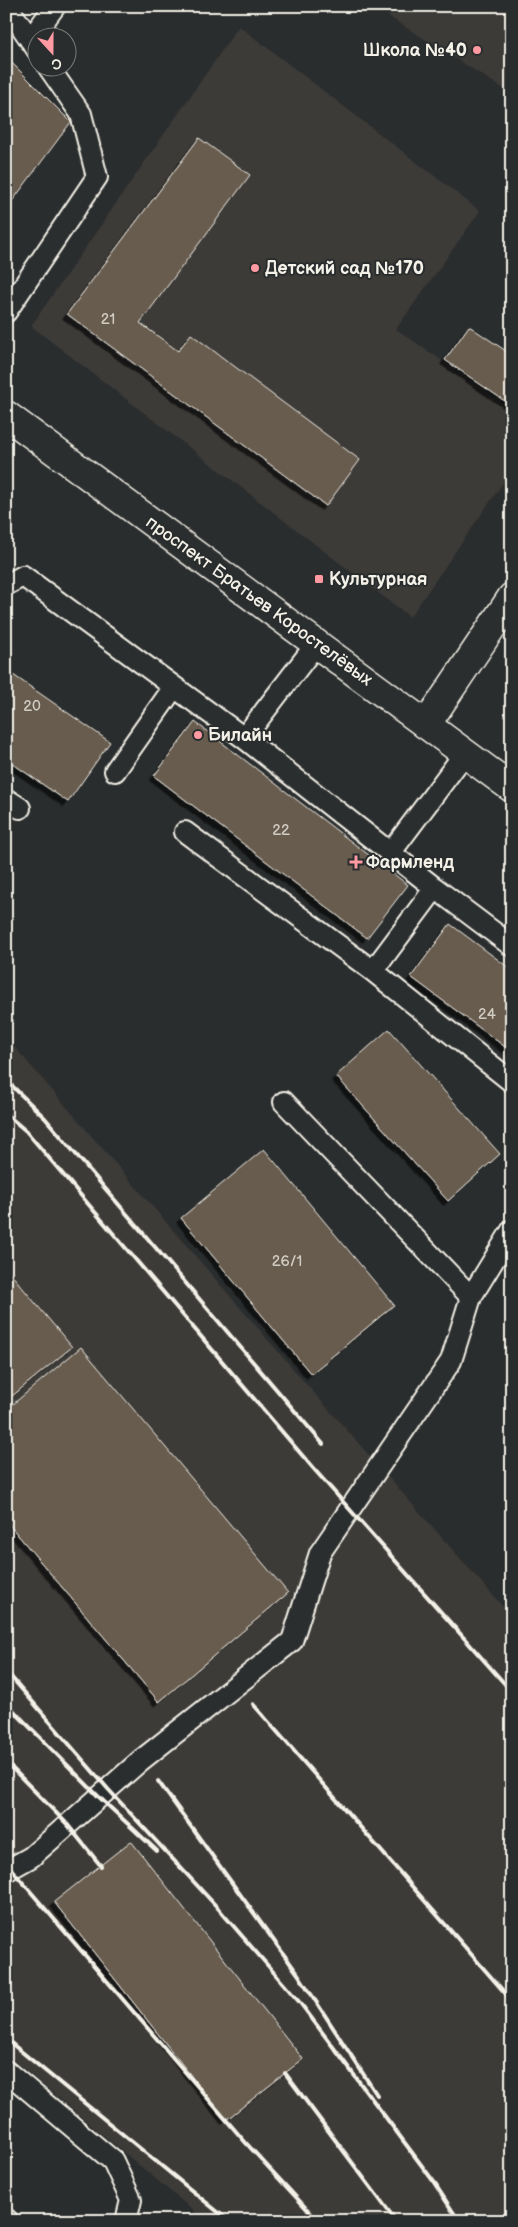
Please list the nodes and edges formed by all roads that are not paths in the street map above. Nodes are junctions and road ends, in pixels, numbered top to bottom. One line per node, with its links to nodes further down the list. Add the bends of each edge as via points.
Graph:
1 (7, 6): 4 (lane)
2 (55, 6): 3 (lane)
3 (43, 28)
4 (28, 37)
5 (56, 78): 6 (lane, via 81,114 98,177)
6 (6, 312)
7 (6, 415): 10 (main road, проспект Братьев Коростелёвых)
8 (6, 585): 11 (lane, via 23,576)
9 (512, 597): 12 (main road)
10 (317, 643): 12 (main road, проспект Братьев Коростелёвых); 13 (lane)
11 (174, 687): 13 (lane); 15 (lane)
12 (426, 725): 14 (main road, проспект Братьев Коростелёвых)
13 (244, 738): 18 (lane)
14 (464, 753): 16 (main road, проспект Братьев Коростелёвых); 18 (lane)
15 (115, 771)
16 (512, 788)
17 (185, 832): 21 (lane)
18 (391, 852): 19 (lane)
19 (435, 888): 20 (lane); 21 (lane)
20 (512, 946)
21 (373, 971): 22 (lane)
22 (512, 1082)
23 (284, 1102): 25 (lane)
24 (512, 1230): 25 (lane)
25 (471, 1297): 26 (lane, via 451,1361 320,1554 292,1641 140,1761 31,1857)
26 (6, 1871)
27 (6, 2071): 28 (lane, via 113,2161 131,2200)
28 (126, 2221)

